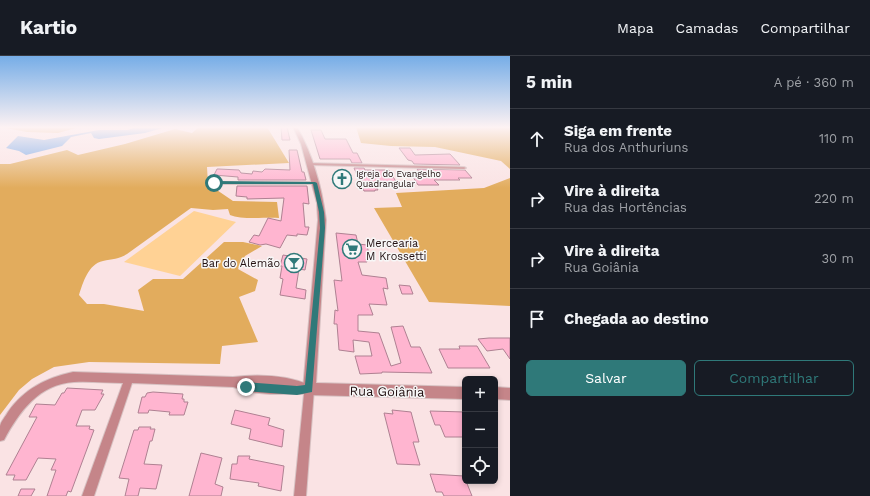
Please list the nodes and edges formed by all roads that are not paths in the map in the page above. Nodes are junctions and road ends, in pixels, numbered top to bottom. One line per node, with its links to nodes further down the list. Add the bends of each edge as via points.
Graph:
1 (305, 148): 2 (street)
2 (310, 164): 3 (street); 5 (street)
3 (464, 168)
4 (214, 183): 5 (street)
5 (315, 183): 7 (street, via 322,212 322,228)
6 (129, 379): 7 (street, Rua Goiânia, via 233,382 246,387 297,391); 11 (street, Rua Goiânia, via 58,379 21,402); 12 (street)
7 (309, 389): 8 (street, Rua Goiânia); 13 (street)
8 (462, 392)
9 (498, 393): 10 (street)
10 (510, 394)
11 (0, 436)
12 (88, 496)
13 (300, 496)

